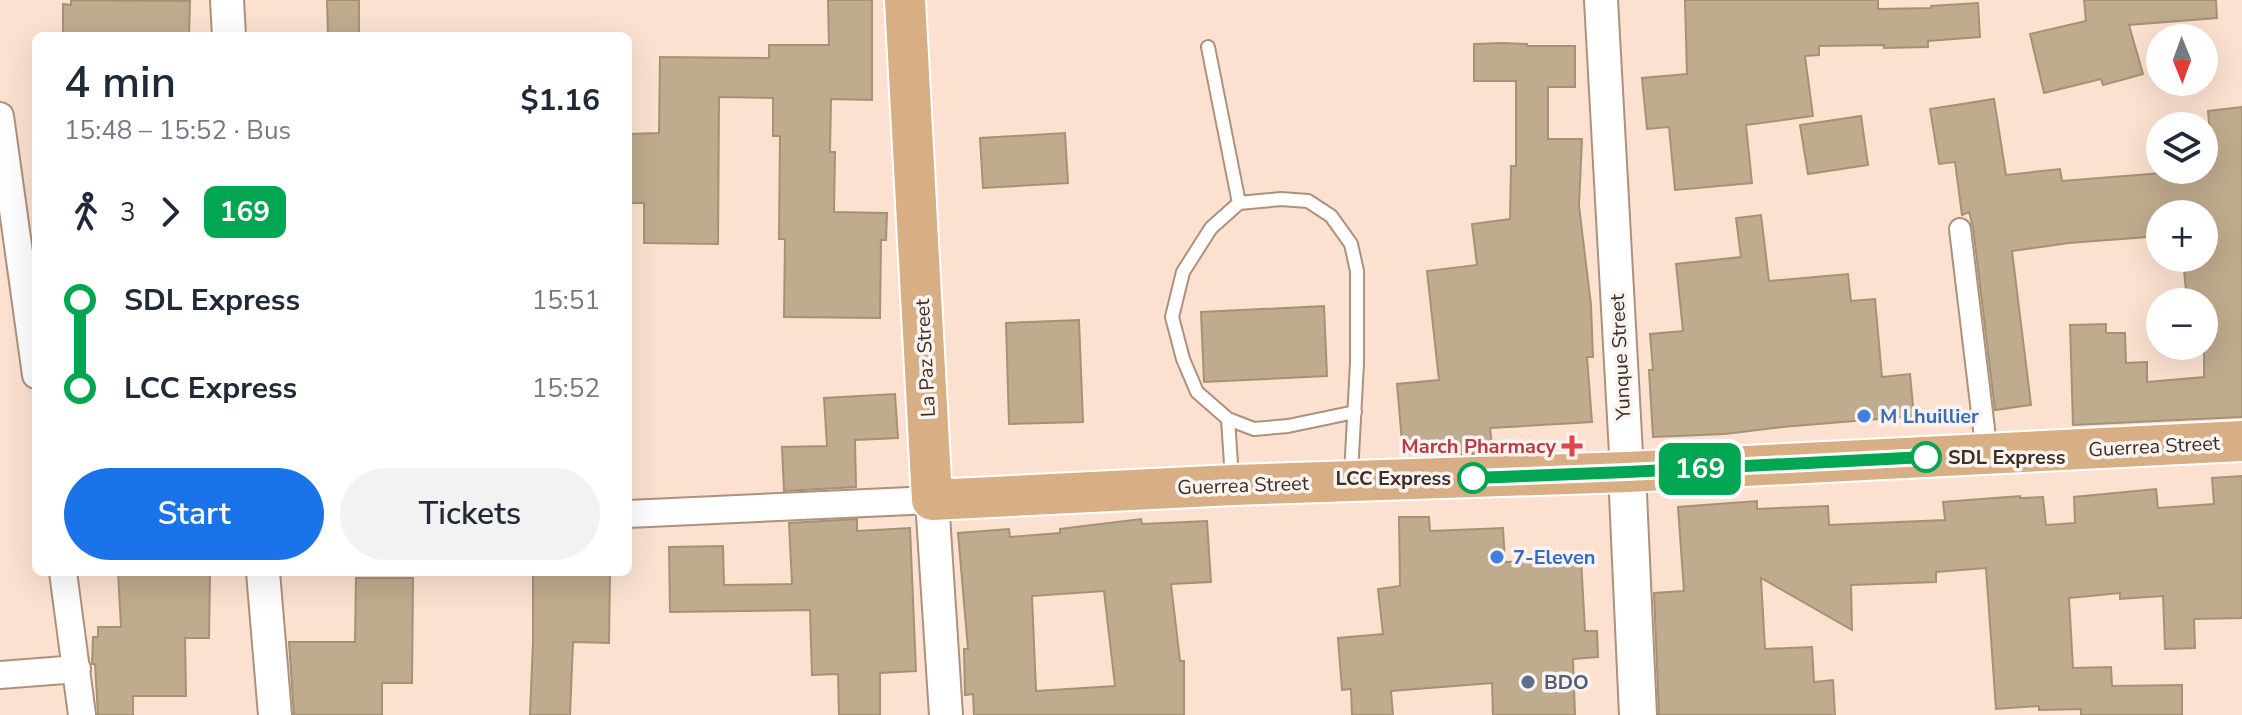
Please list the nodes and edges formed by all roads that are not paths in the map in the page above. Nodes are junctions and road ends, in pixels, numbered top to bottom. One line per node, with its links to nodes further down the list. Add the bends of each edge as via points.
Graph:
1 (227, 0): 4 (street)
2 (905, 0): 17 (main road, La Paz Street)
3 (1601, 0): 14 (street, Yunque Street)
4 (229, 32)
5 (1208, 47): 7 (lane)
6 (0, 116): 9 (street)
7 (1239, 203): 10 (lane, via 1308,201 1331,216 1351,244 1357,271); 11 (lane, via 1211,228 1183,272 1172,317 1197,392)
8 (1960, 229): 13 (street)
9 (32, 346)
10 (1355, 412): 11 (lane, via 1254,429); 15 (lane)
11 (1228, 419): 16 (lane)
12 (2242, 441): 13 (main road, Guerrea Street)
13 (1987, 454): 14 (main road, Guerrea Street)
14 (1627, 472): 15 (main road, Guerrea Street); 26 (main road, Yunque Street)
15 (1351, 481): 16 (main road, Guerrea Street)
16 (1233, 485): 17 (main road, Guerrea Street)
17 (932, 500): 18 (street, Guerrea Street); 25 (street, La Paz Street)
18 (632, 514)
19 (64, 576): 21 (street)
20 (263, 576): 24 (street)
21 (77, 669): 22 (street); 23 (street)
22 (0, 675)
23 (82, 715)
24 (275, 715)
25 (946, 715)
26 (1638, 715)

